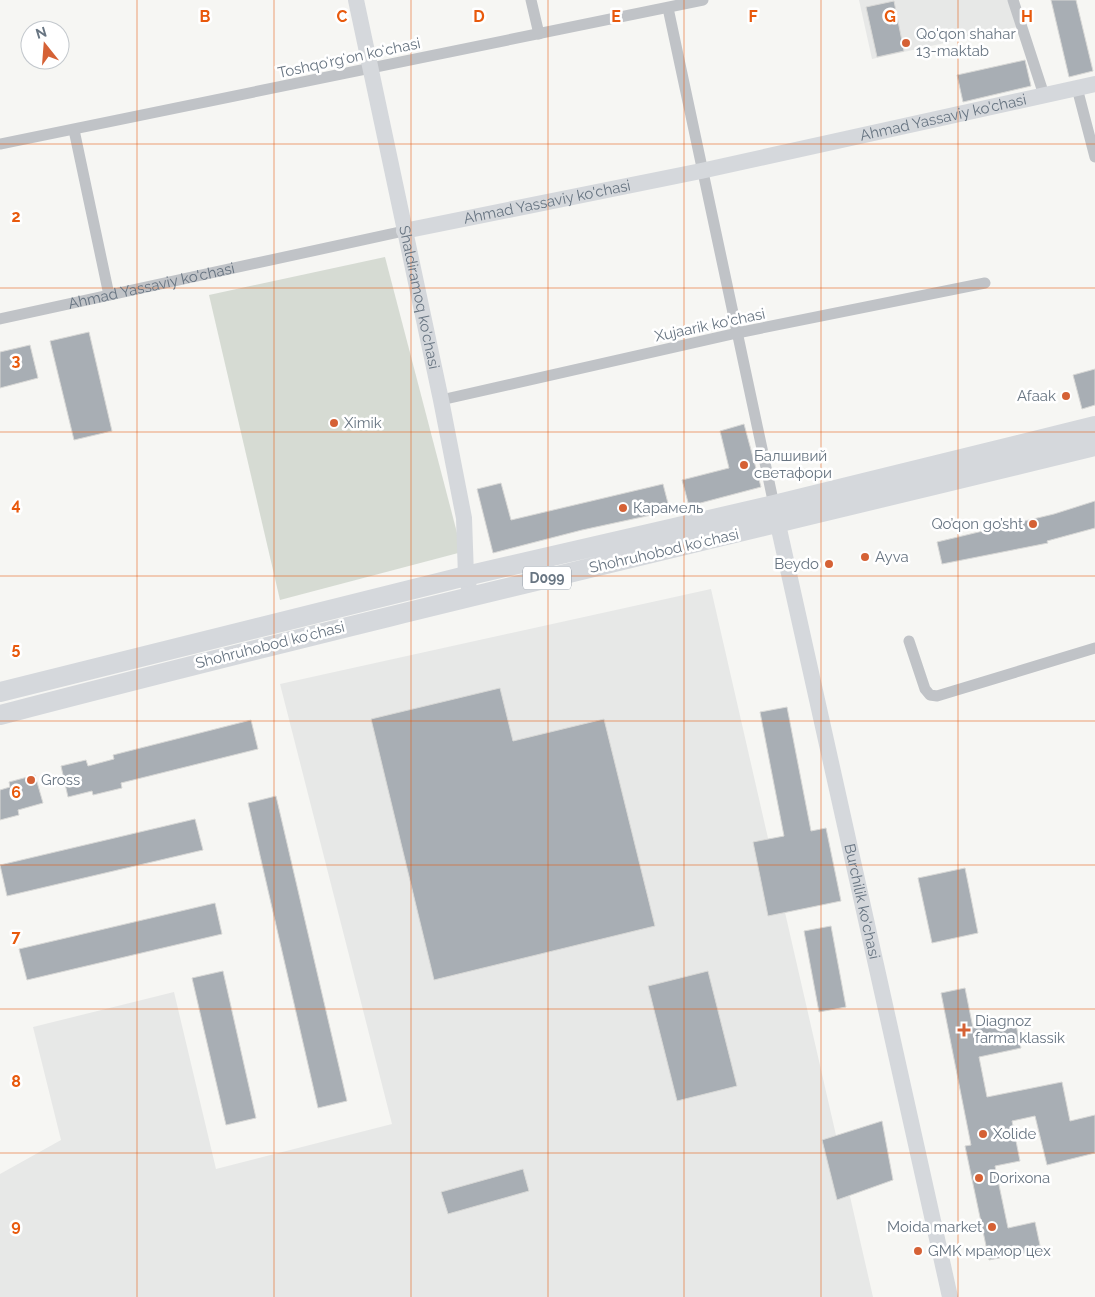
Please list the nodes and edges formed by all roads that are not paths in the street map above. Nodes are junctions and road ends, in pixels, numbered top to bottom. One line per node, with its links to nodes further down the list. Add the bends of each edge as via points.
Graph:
1 (356, 0): 7 (street, Shaldiramoq ko'chasi)
2 (531, 0): 6 (street)
3 (703, 0): 5 (street, Toshqoʻrgʻon koʻchasi)
4 (1012, 0): 10 (street)
5 (668, 8): 6 (street, Toshqoʻrgʻon koʻchasi); 14 (street)
6 (539, 34): 7 (street, Toshqoʻrgʻon koʻchasi)
7 (370, 68): 11 (street, Toshqoʻrgʻon koʻchasi); 15 (street, Shaldiramoq ko'chasi)
8 (1095, 84): 9 (street, Ahmad Yassaviy ko'chasi)
9 (1077, 88): 10 (street, Ahmad Yassaviy ko'chasi); 13 (street)
10 (1044, 95): 14 (street, Ahmad Yassaviy ko'chasi)
11 (74, 130): 12 (street, Toshqoʻrgʻon koʻchasi); 17 (street)
12 (0, 144)
13 (1095, 157)
14 (701, 170): 15 (street, Ahmad Yassaviy ko'chasi); 19 (street)
15 (404, 231): 17 (street, Ahmad Yassaviy ko'chasi); 20 (street, Shaldiramoq ko'chasi)
16 (986, 283): 19 (street, Xujaarik ko'chasi)
17 (109, 295): 18 (street, Ahmad Yassaviy ko'chasi)
18 (0, 319)
19 (737, 333): 20 (street, Xujaarik ko'chasi); 23 (street)
20 (441, 400): 24 (street, Shaldiramoq ko'chasi, via 464,518)
21 (1095, 426): 23 (highway, Shohruhobod koʻchasi / D099)
22 (1095, 446): 23 (highway, Shohruhobod koʻchasi / D099)
23 (776, 514): 24 (highway, Shohruhobod koʻchasi / D099); 25 (highway, Shohruhobod koʻchasi / D099); 30 (street, Burchilik ko'chasi)
24 (466, 576): 25 (street, Shaldiramoq ko'chasi); 28 (highway, Shohruhobod koʻchasi / D099)
25 (471, 595): 29 (highway, Shohruhobod koʻchasi / D099)
26 (910, 641): 27 (street, via 921,680 930,695 937,696)
27 (1095, 648)
28 (0, 692)
29 (0, 715)
30 (950, 1297)

